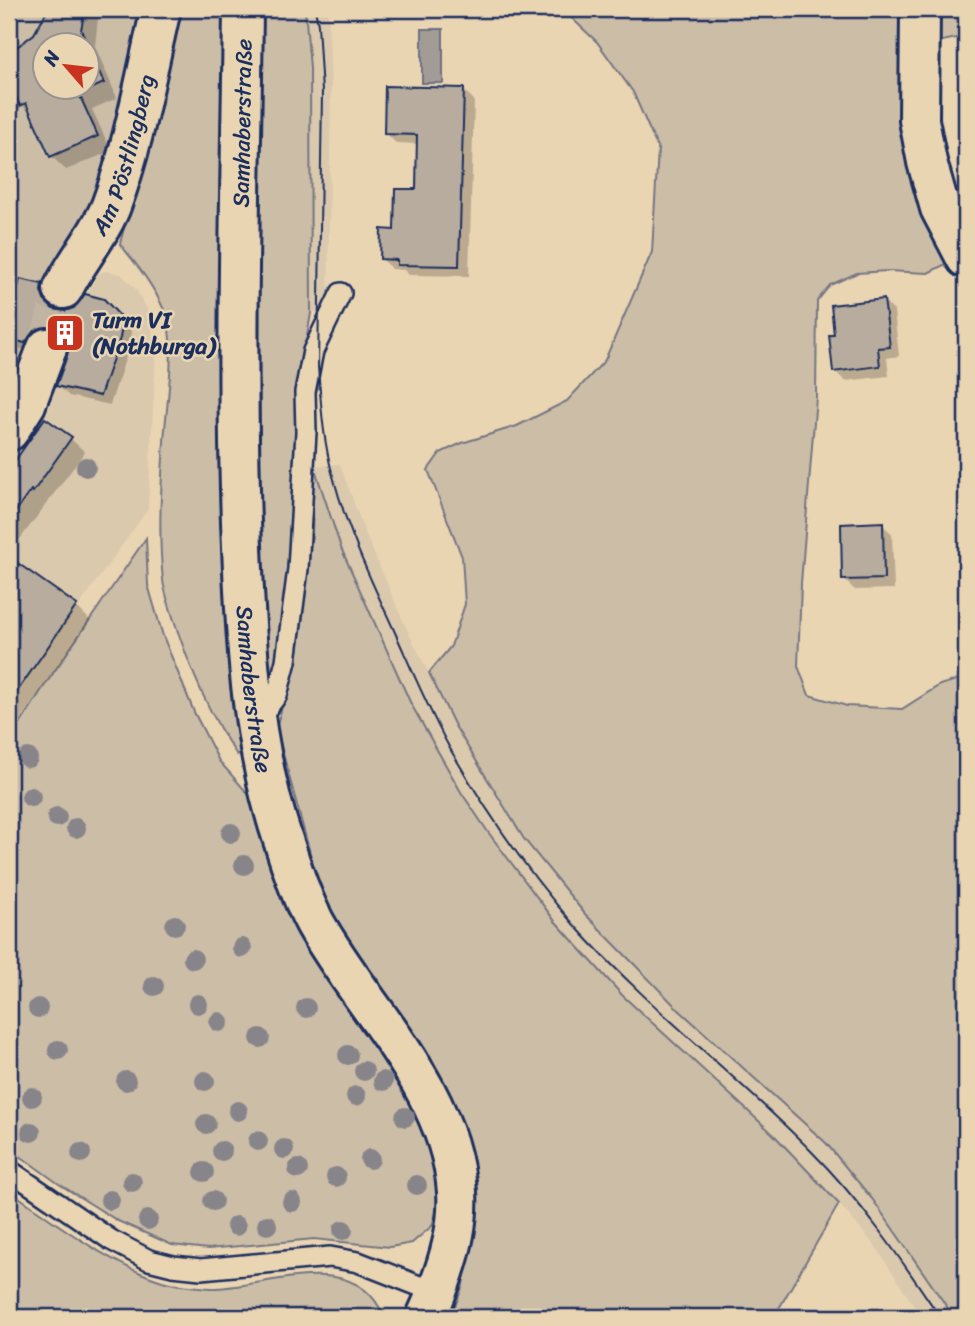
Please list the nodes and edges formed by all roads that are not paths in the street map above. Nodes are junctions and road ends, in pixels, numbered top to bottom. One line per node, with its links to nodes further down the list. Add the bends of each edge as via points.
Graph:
1 (160, 9): 5 (street, Am Pöstlingberg, via 111,207)
2 (243, 9): 9 (street, Samhaberstraße, via 238,433 246,638)
3 (920, 9): 4 (street, via 919,120 940,208)
4 (966, 258)
5 (63, 289)
6 (341, 293): 9 (lane, via 313,351 305,392 298,569 286,661 277,695 268,707)
7 (47, 348): 8 (street)
8 (14, 409)
9 (256, 712): 11 (street, Samhaberstraße, via 279,828 313,920 407,1060 450,1149 457,1193 455,1229)
10 (9, 1170): 11 (lane, via 111,1240 149,1260 201,1269 330,1257 358,1262)
11 (431, 1305)

